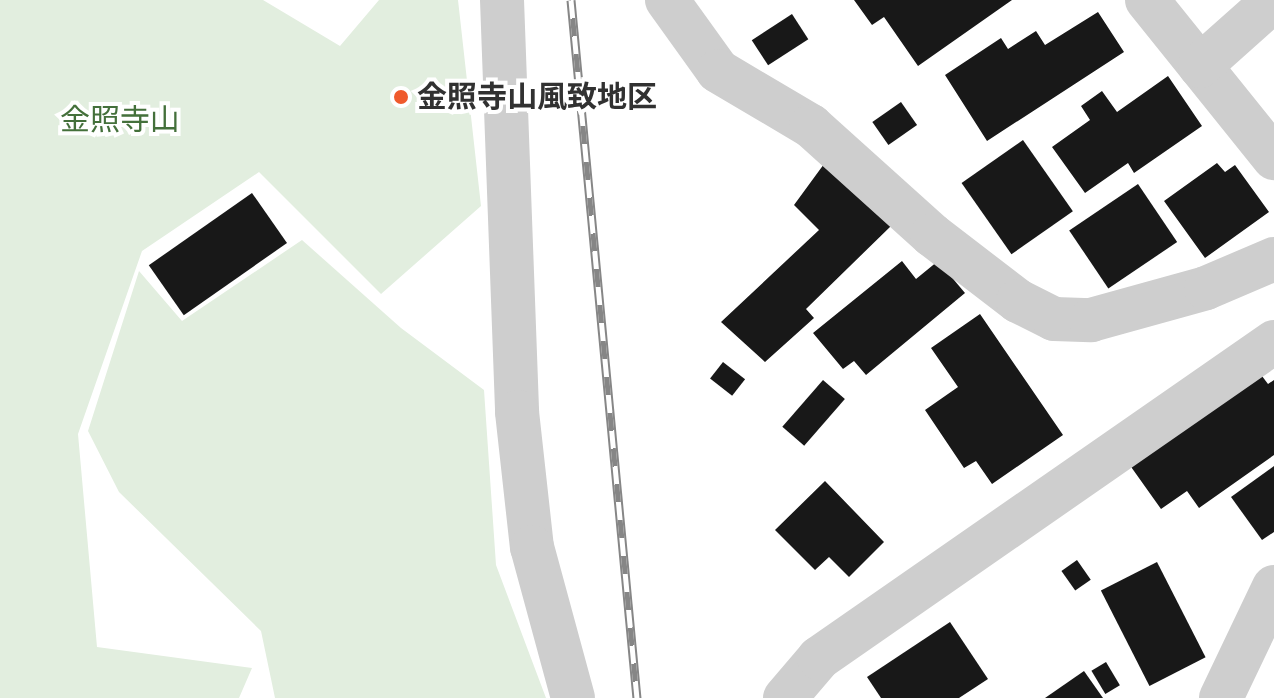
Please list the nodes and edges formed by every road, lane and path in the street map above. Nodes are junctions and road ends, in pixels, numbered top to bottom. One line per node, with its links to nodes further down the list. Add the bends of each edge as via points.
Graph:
1 (502, 0): 10 (street, via 517,412 532,547)
2 (667, 0): 7 (street, via 718,71 811,126 932,235 1018,301 1054,319 1091,320 1206,288)
3 (1147, 0): 5 (street)
4 (1274, 0): 5 (street)
5 (1200, 66): 6 (street)
6 (1274, 158)
7 (1274, 259)
8 (1274, 342): 11 (street, via 819,658)
9 (1274, 587): 12 (street)
10 (573, 698)
11 (785, 698)
12 (1221, 698)

